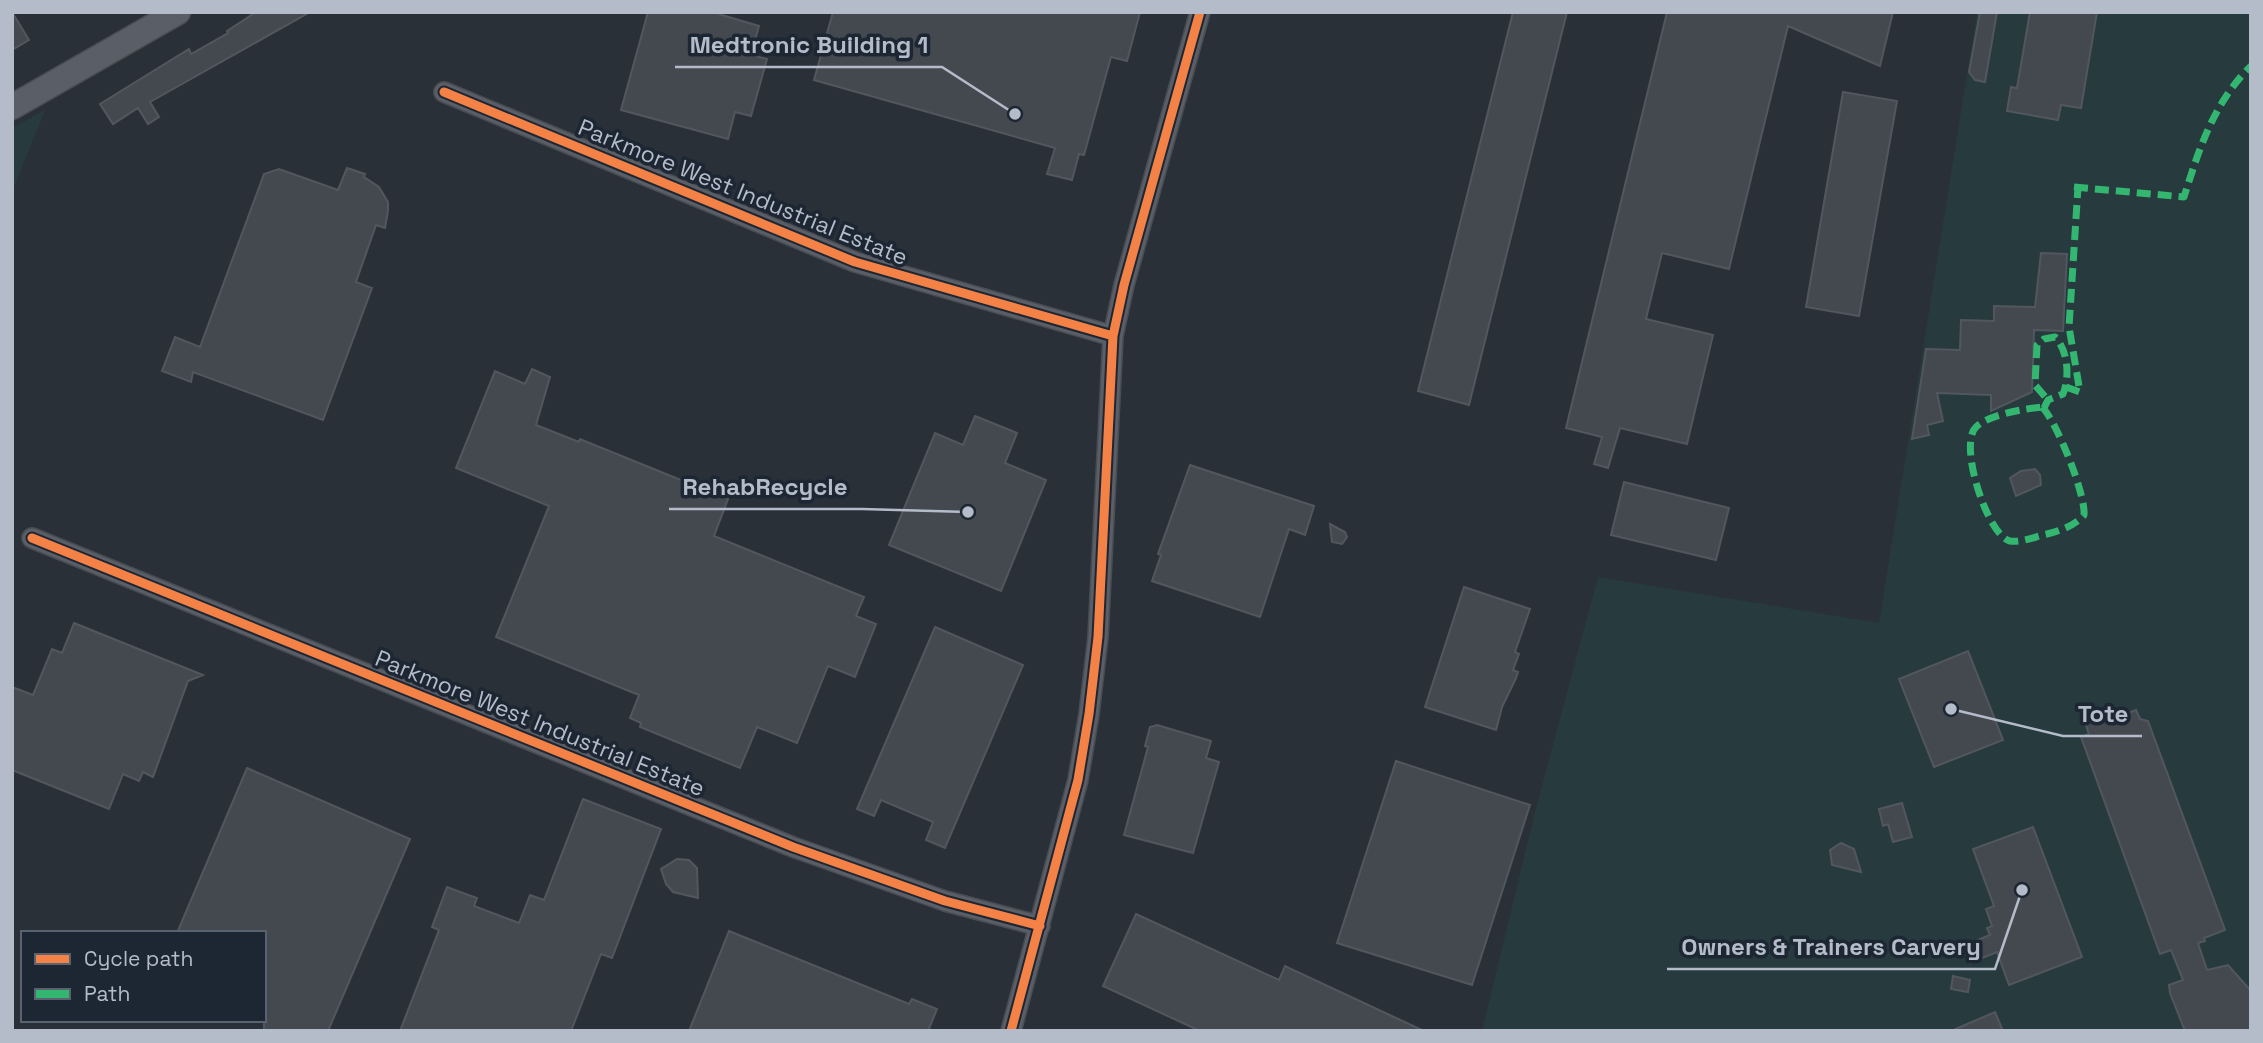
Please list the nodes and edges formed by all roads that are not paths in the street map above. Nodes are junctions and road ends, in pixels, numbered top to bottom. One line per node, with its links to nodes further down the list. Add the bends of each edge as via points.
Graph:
1 (178, 12): 4 (street)
2 (1200, 12): 5 (street)
3 (444, 92): 5 (street, Parkmore West Industrial Estate, via 855,262)
4 (12, 107)
5 (1113, 336): 7 (street, via 1095,671 1078,780)
6 (32, 538): 7 (street, Parkmore West Industrial Estate, via 793,847 945,901)
7 (1040, 926): 8 (street)
8 (1011, 1031)

